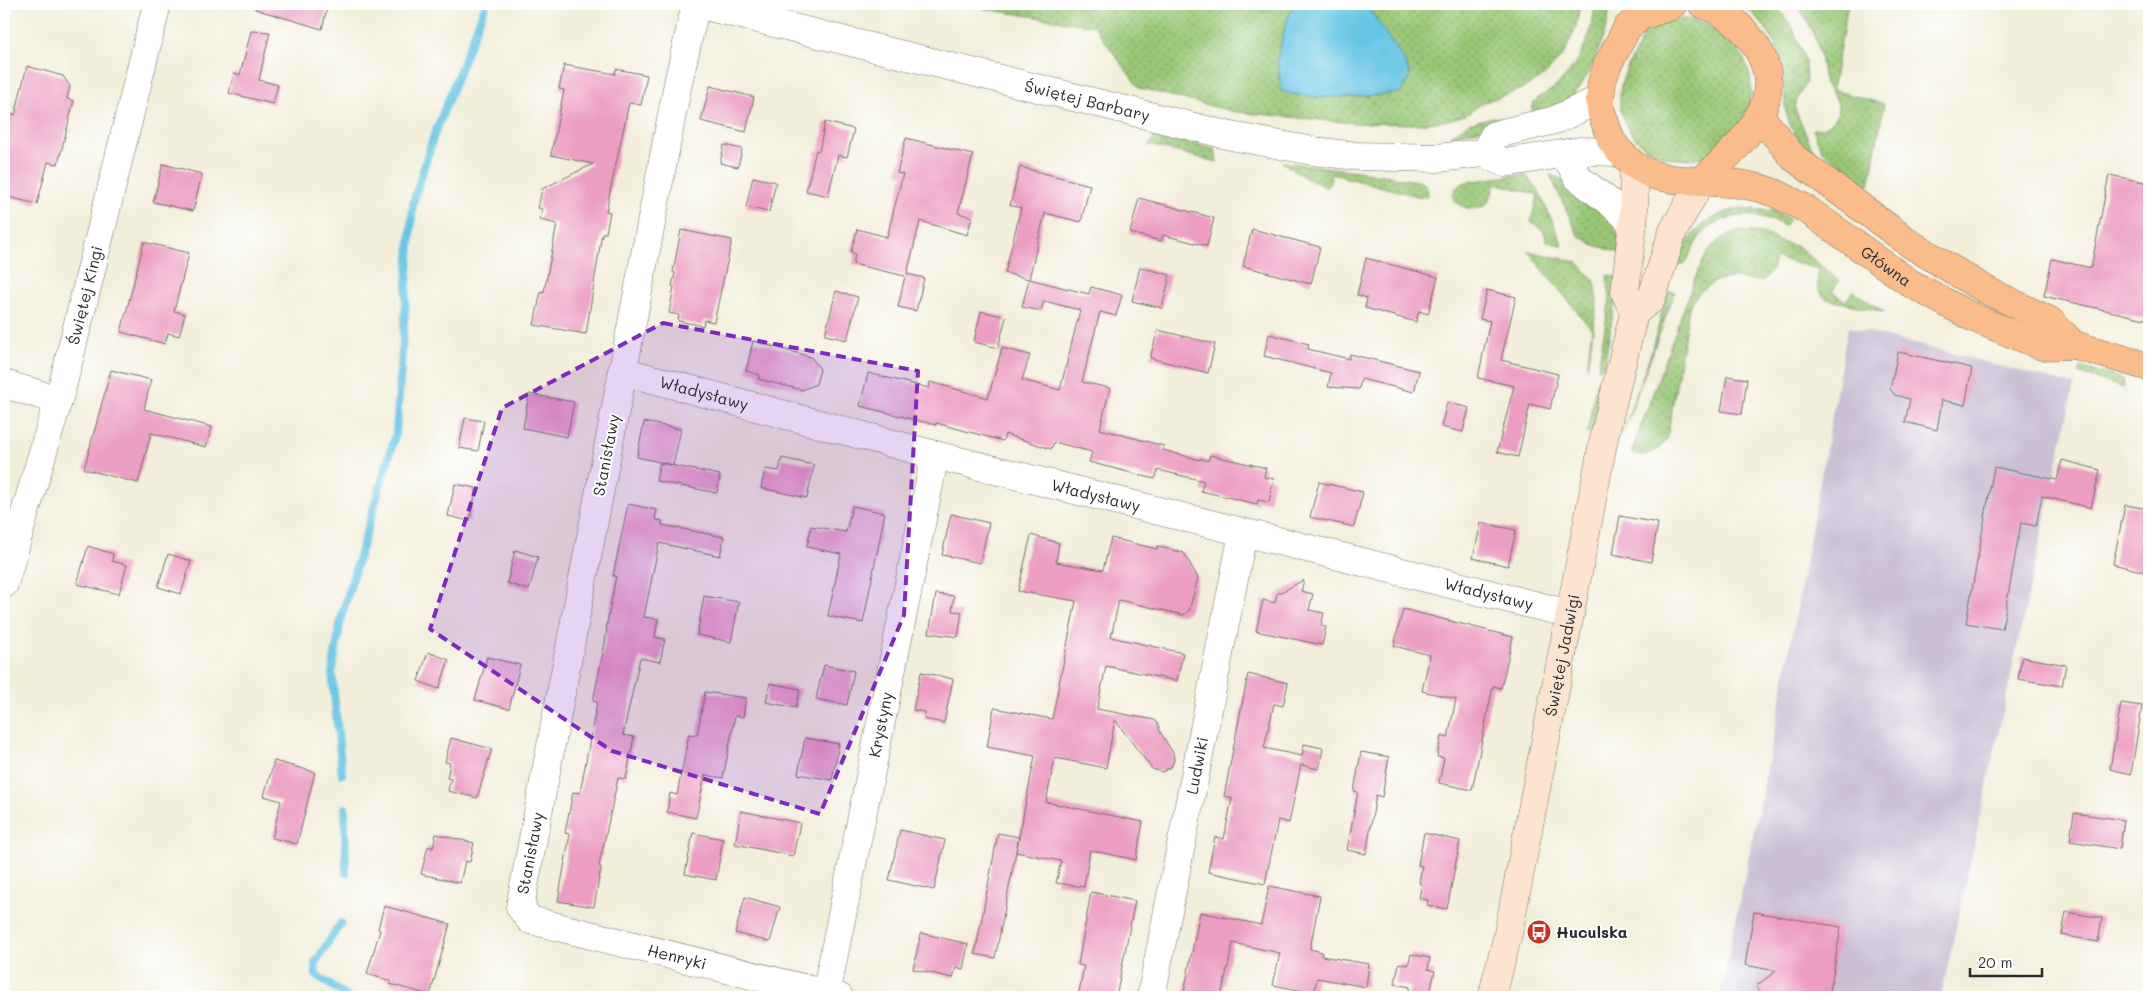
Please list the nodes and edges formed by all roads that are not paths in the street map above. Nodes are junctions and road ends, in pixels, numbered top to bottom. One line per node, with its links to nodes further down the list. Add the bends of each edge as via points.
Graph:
1 (157, 4): 18 (street, Świętej Kingi)
2 (697, 4): 8 (street, Świętej Barbary, via 1231,136 1357,156 1437,158); 16 (street, Stanisławy, via 678,82)
3 (1672, 4): 5 (main road, via 1641,16)
4 (1702, 4): 7 (main road, via 1732,19 1758,48 1770,83)
5 (1627, 16): 6 (main road, via 1607,66)
6 (1600, 98): 8 (street, via 1555,120 1494,135); 10 (main road, via 1611,140)
7 (1759, 115): 11 (main road, via 1742,142); 14 (main road, Główna, via 1793,157 1912,245 1986,290 2050,321)
8 (1484, 153): 9 (street, Świętej Barbary, via 1505,163)
9 (1565, 154): 10 (street, Świętej Barbary, via 1580,151); 12 (street, via 1578,178)
10 (1627, 158): 11 (main road, Główna, via 1653,175); 12 (main road)
11 (1702, 180): 13 (main road, via 1673,231 1651,300); 14 (main road, Główna, via 1760,188 1785,198 1806,209 1910,283 1954,308 2042,346)
12 (1633, 223): 13 (main road, via 1625,292)
13 (1634, 314): 22 (main road, Świętej Jadwigi, via 1605,434)
14 (2074, 345): 15 (main road, Główna)
15 (2149, 367)
16 (622, 371): 19 (street, Władysławy); 23 (street, Stanisławy)
17 (4, 384): 18 (street)
18 (58, 400): 21 (street, Świętej Kingi)
19 (935, 455): 20 (street, Władysławy); 24 (street, Krystyny)
20 (1243, 533): 22 (street, Władysławy); 25 (street, Ludwiki)
21 (4, 584)
22 (1570, 614): 26 (main road, Świętej Jadwigi, via 1508,934)
23 (520, 908): 24 (street, Henryki, via 530,920)
24 (832, 996)
25 (1151, 997)
26 (1492, 997)

